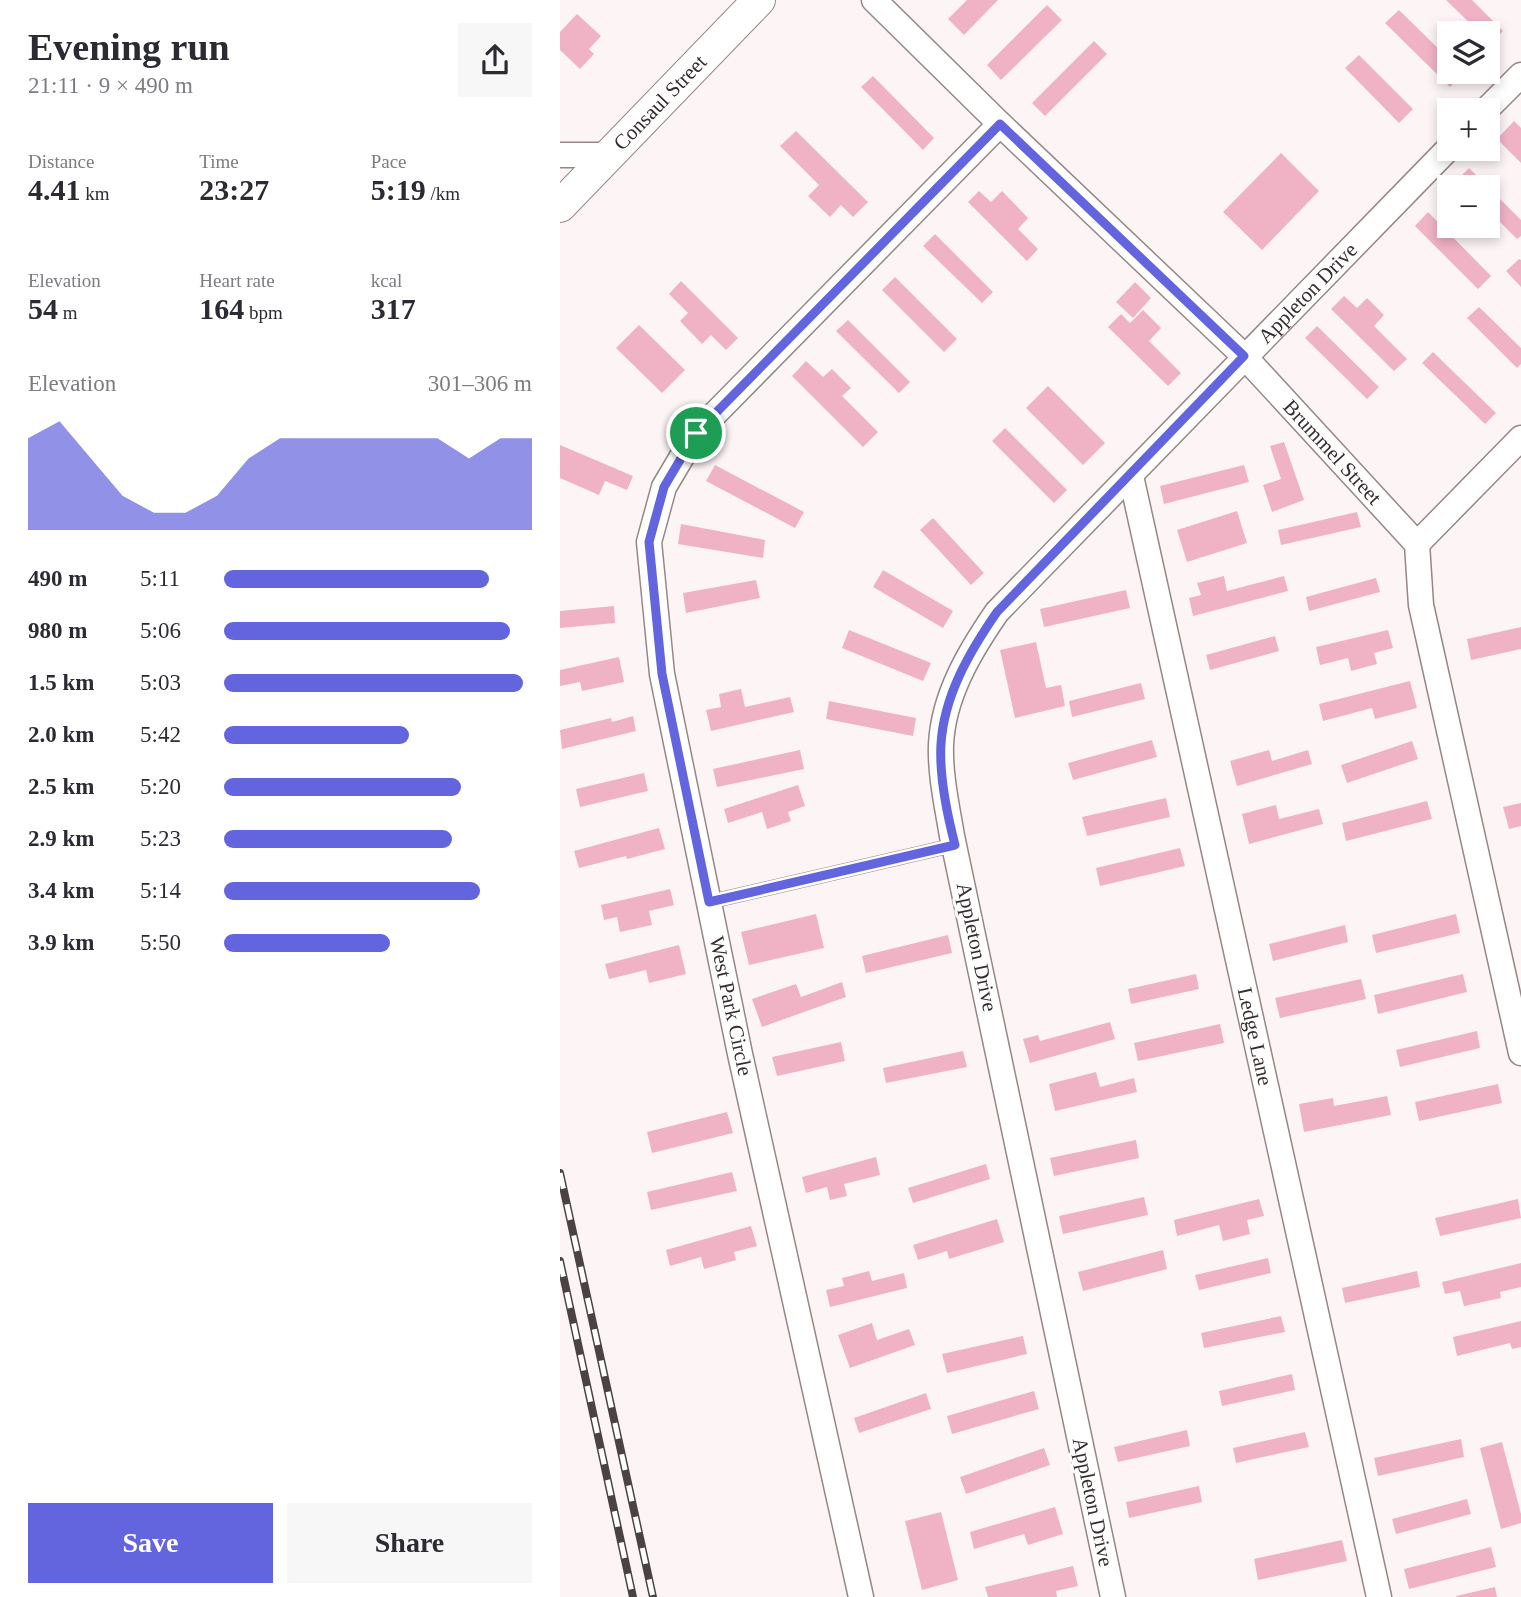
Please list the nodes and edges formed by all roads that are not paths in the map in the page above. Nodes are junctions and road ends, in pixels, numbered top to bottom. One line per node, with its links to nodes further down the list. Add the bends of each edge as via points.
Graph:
1 (759, 0): 7 (street, Consaul Street)
2 (874, 0): 5 (street, Brummel Street)
3 (1521, 75): 4 (street)
4 (1498, 98)
5 (1000, 124): 10 (street, Brummel Street); 15 (street, West Park Circle, via 696,433 664,487 649,542 662,674)
6 (560, 155): 7 (street)
7 (609, 155): 9 (street, Consaul Street)
8 (1437, 160): 10 (street, Appleton Drive)
9 (560, 206)
10 (1244, 356): 12 (street, Appleton Drive); 13 (street, Brummel Street)
11 (1521, 438): 13 (street)
12 (1131, 476): 14 (street, Appleton Drive, via 997,612 974,645 954,688 941,744); 19 (street, Ledge Lane)
13 (1417, 544): 16 (street, via 1421,605)
14 (955, 845): 15 (lane); 18 (street, Appleton Drive)
15 (709, 902): 17 (street, West Park Circle)
16 (1521, 1053)
17 (861, 1597)
18 (1112, 1597)
19 (1379, 1597)

